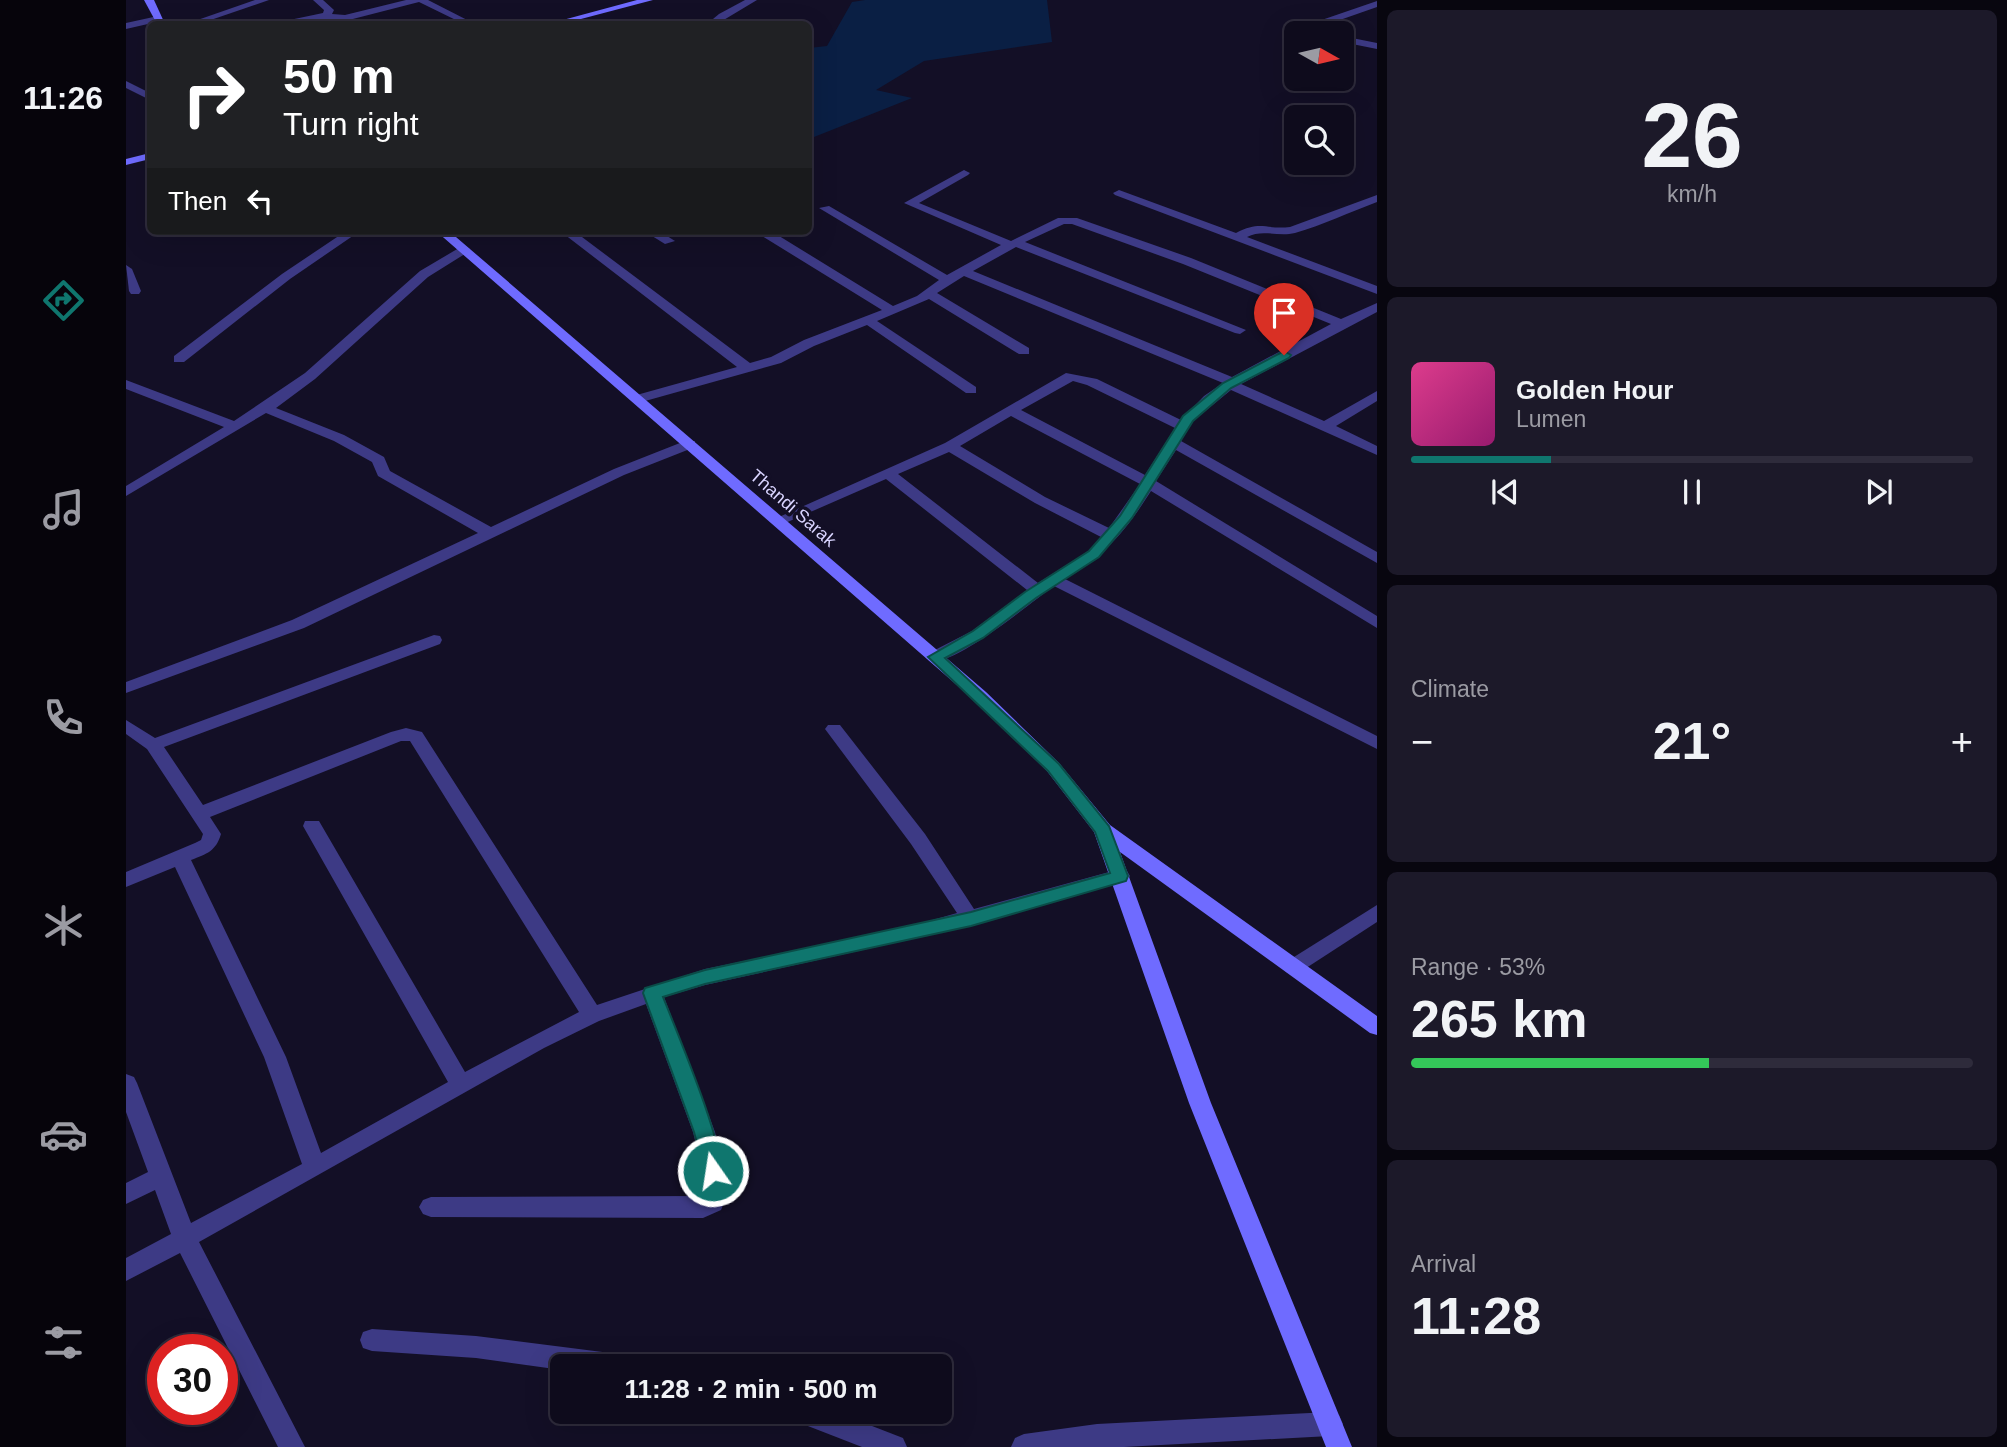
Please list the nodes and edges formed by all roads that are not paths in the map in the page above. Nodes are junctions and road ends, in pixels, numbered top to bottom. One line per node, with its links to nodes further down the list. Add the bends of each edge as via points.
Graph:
1 (149, 0): 9 (main road)
2 (264, 0): 10 (street)
3 (318, 0): 8 (street, via 329,10)
4 (419, 0): 8 (street, via 345,18); 12 (street)
5 (648, 0): 13 (main road)
6 (752, 0): 14 (street)
7 (1377, 4): 15 (street)
8 (326, 16): 11 (street)
9 (160, 21)
10 (200, 21)
11 (299, 21)
12 (464, 21)
13 (565, 21)
14 (716, 21)
15 (1328, 21)
16 (147, 24): 17 (street)
17 (126, 26)
18 (1354, 41): 19 (street)
19 (1377, 46)
20 (126, 84): 21 (street)
21 (147, 95)
22 (147, 157): 23 (main road)
23 (126, 162)
24 (964, 173): 35 (street, via 910,203)
25 (1119, 193): 33 (street)
26 (1377, 198): 33 (street, via 1292,230 1255,228)
27 (825, 208): 39 (street)
28 (347, 235): 49 (street, via 266,289)
29 (450, 235): 36 (main road, Thandi Sarak)
30 (571, 235): 50 (street)
31 (658, 235): 34 (street)
32 (769, 235): 44 (street)
33 (1238, 237): 40 (street)
34 (669, 241)
35 (1014, 244): 38 (street); 46 (street, via 1062,220 1073,220); 47 (street)
36 (464, 249): 55 (main road, Thandi Sarak); 56 (street, via 424,274 310,376)
37 (126, 270): 41 (street)
38 (963, 271): 39 (street); 51 (street)
39 (947, 280): 42 (street)
40 (1377, 290)
41 (135, 291)
42 (929, 294): 44 (street); 48 (street)
43 (1377, 307): 46 (street)
44 (891, 310): 45 (street)
45 (868, 320): 50 (street); 53 (street)
46 (1342, 324): 51 (street)
47 (1240, 330)
48 (1024, 351)
49 (179, 359)
50 (749, 369): 55 (street)
51 (1231, 383): 59 (street); 60 (street)
52 (126, 384): 58 (street)
53 (971, 390)
54 (1377, 395): 60 (street)
55 (638, 399): 62 (main road, Thandi Sarak)
56 (265, 408): 58 (street); 69 (street, via 379,460 383,473)
57 (1012, 411): 59 (street, via 1062,380 1079,377); 63 (street); 66 (street)
58 (235, 426): 67 (street)
59 (1183, 426): 61 (street)
60 (1325, 426): 64 (street)
61 (1172, 442): 66 (street); 71 (street)
62 (690, 444): 68 (main road, Thandi Sarak); 69 (street)
63 (950, 446): 65 (street); 70 (street)
64 (1377, 451)
65 (889, 474): 68 (street); 73 (street)
66 (1147, 482): 70 (street); 74 (street)
67 (126, 492)
68 (778, 521): 76 (main road, Thandi Sarak)
69 (490, 533): 77 (street, via 298,624)
70 (1112, 536): 72 (street)
71 (1377, 558)
72 (1054, 580): 73 (street); 80 (street)
73 (1038, 591): 76 (street, via 978,635)
74 (1377, 623)
75 (434, 640): 81 (street)
76 (935, 657): 84 (main road, Thandi Sarak, via 1053,768)
77 (126, 688)
78 (126, 726): 81 (street)
79 (834, 729): 89 (street, via 918,839)
80 (1377, 743)
81 (153, 745): 82 (street)
82 (199, 814): 85 (street, via 212,839); 92 (street, via 397,736 415,736)
83 (312, 826): 94 (street)
84 (1103, 830): 86 (main road); 90 (main road)
85 (180, 857): 87 (street); 96 (street, via 275,1057)
86 (1120, 876): 89 (street); 105 (main road, via 1200,1103)
87 (126, 880)
88 (1377, 912): 90 (street)
89 (971, 919): 91 (street, via 705,977)
90 (1293, 967): 93 (main road)
91 (652, 993): 92 (street); 99 (street, via 704,1132 718,1191 713,1203 702,1208)
92 (592, 1015): 94 (street)
93 (1377, 1027)
94 (461, 1084): 96 (street)
95 (128, 1093): 97 (street)
96 (316, 1168): 100 (street)
97 (162, 1177): 98 (street); 100 (street)
98 (126, 1194)
99 (432, 1207)
100 (184, 1237): 101 (street); 106 (street)
101 (126, 1270)
102 (372, 1340): 103 (street)
103 (550, 1357)
104 (835, 1424): 107 (street)
105 (1334, 1436): 108 (street, via 1097,1436)
106 (292, 1447)
107 (894, 1447)
108 (1024, 1447)

